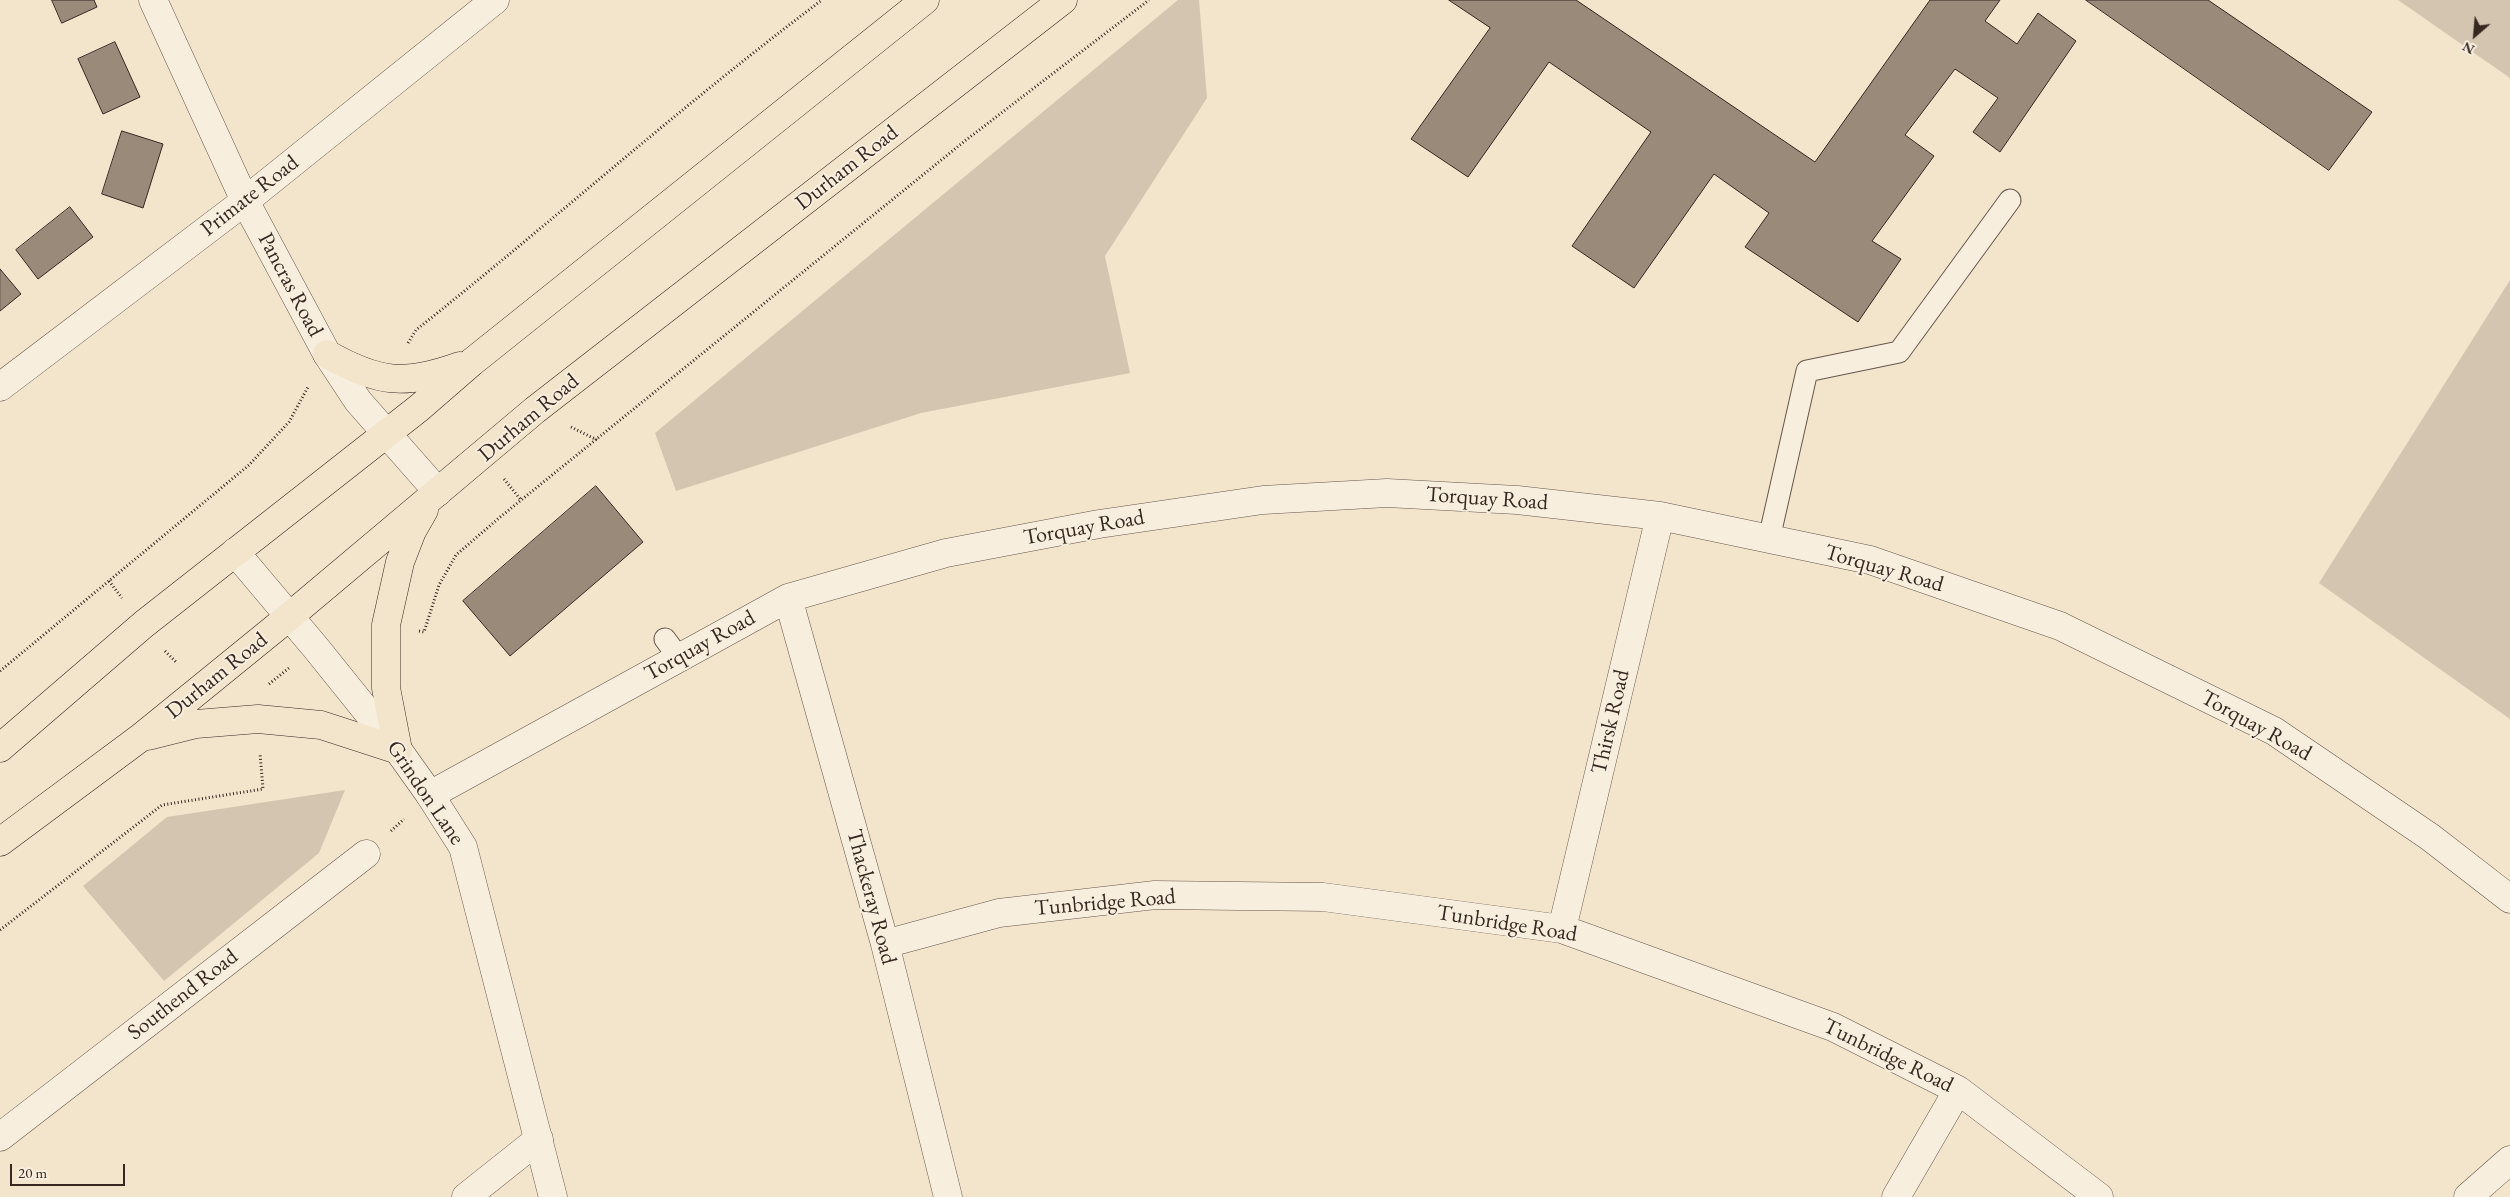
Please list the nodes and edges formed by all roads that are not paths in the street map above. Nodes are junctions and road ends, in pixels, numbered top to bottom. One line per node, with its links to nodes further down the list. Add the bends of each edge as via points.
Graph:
1 (153, 0): 6 (street, Pancras Road)
2 (925, 0): 8 (highway)
3 (1063, 0): 11 (highway, Durham Road, via 535,410)
4 (482, 4): 6 (street, Primate Road)
5 (2010, 200): 13 (lane, via 1899,352 1807,370)
6 (245, 201): 7 (street, Pancras Road); 9 (street, Primate Road)
7 (327, 354): 8 (highway, via 352,368 396,380 435,376); 10 (street, Pancras Road, via 358,401)
8 (472, 362): 10 (highway)
9 (0, 387)
10 (385, 433): 11 (street, Pancras Road); 14 (highway)
11 (434, 496): 16 (highway, Durham Road); 19 (highway, via 412,531 400,562 386,625 386,688)
12 (1660, 516): 13 (street, Torquay Road); 15 (street, Torquay Road, via 1517,500 1387,493 1263,500 1099,524 946,553); 24 (street, Thirsk Road)
13 (1769, 539): 23 (street, Torquay Road, via 1870,560 2060,626 2274,731 2430,837)
14 (235, 552): 16 (street, Grindon Lane); 18 (highway, via 144,624)
15 (788, 598): 20 (street, Torquay Road, via 672,648); 25 (street, Thackeray Road)
16 (290, 616): 17 (highway, Durham Road); 19 (street, Grindon Lane)
17 (140, 738): 19 (highway, via 196,724 258,719 320,725); 21 (highway, Durham Road)
18 (0, 748)
19 (398, 750): 20 (street, Grindon Lane)
20 (430, 795): 28 (street, Grindon Lane, via 463,848)
21 (0, 842)
22 (366, 854): 27 (street, Southend Road)
23 (2510, 899)
24 (1562, 928): 25 (street, Tunbridge Road, via 1324,897 1155,895 998,913); 26 (street, Tunbridge Road, via 1834,1027)
25 (885, 944): 32 (street, Thackeray Road)
26 (1958, 1090): 33 (street); 34 (street, Tunbridge Road)
27 (0, 1137)
28 (539, 1139): 30 (street); 31 (street, Grindon Lane)
29 (2510, 1160): 35 (street)
30 (466, 1197)
31 (553, 1197)
32 (948, 1197)
33 (1896, 1197)
34 (2099, 1197)
35 (2468, 1197)

